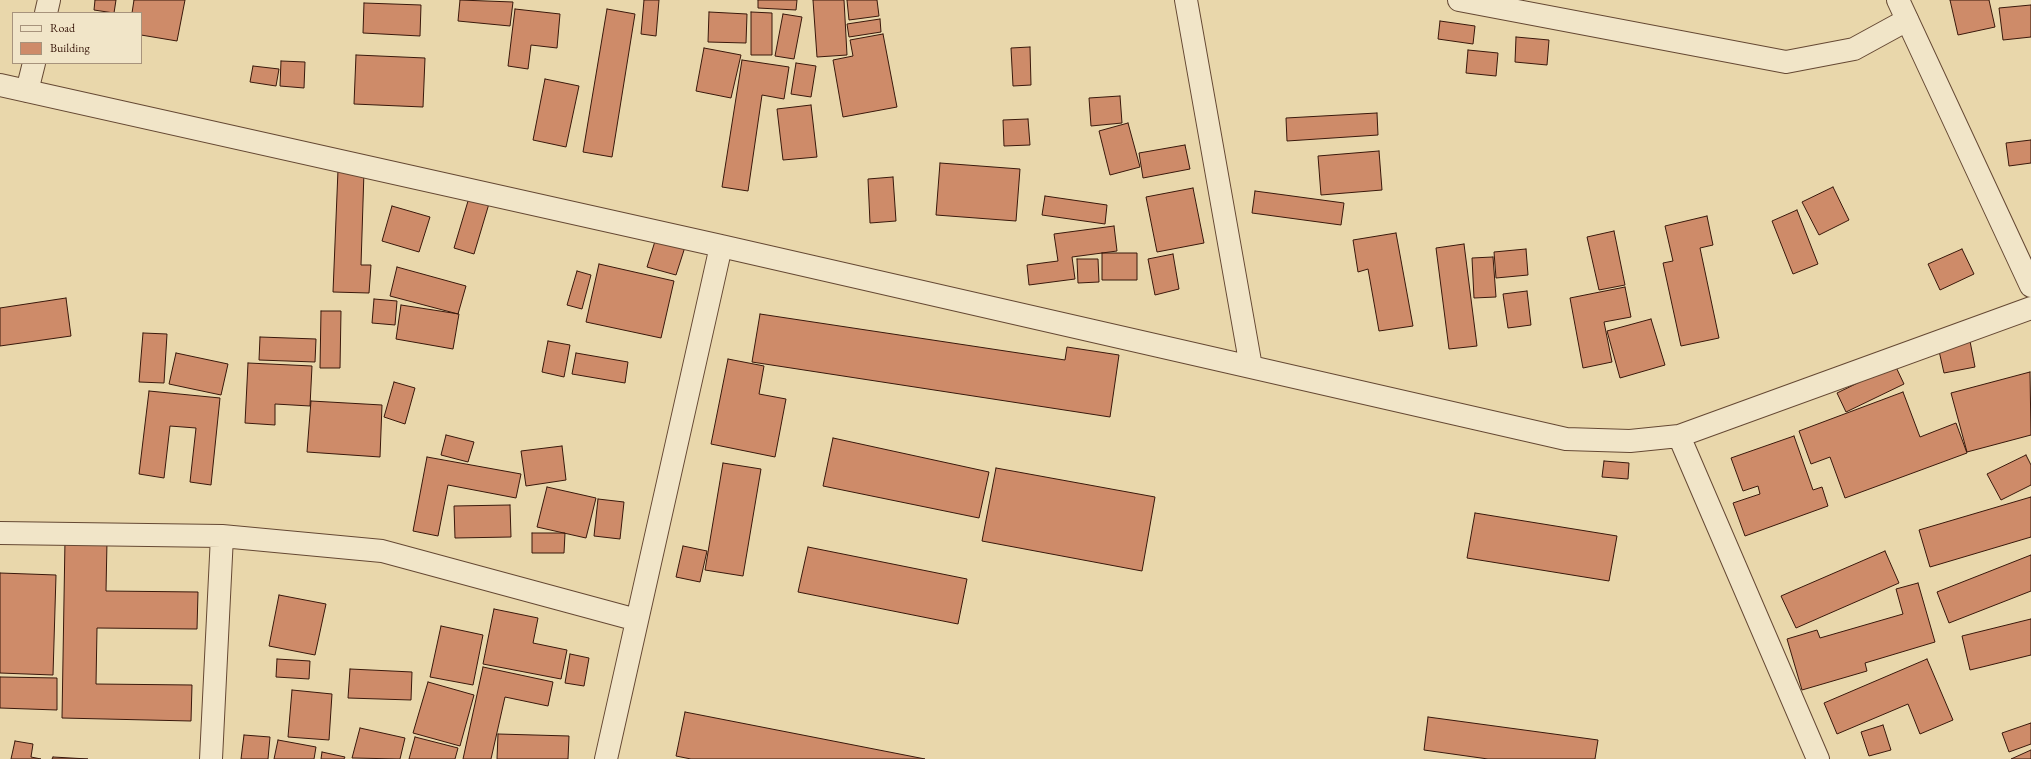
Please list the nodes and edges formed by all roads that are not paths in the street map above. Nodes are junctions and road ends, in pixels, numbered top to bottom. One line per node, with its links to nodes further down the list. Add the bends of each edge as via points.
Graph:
1 (49, 0): 5 (street)
2 (1186, 0): 13 (street)
3 (1459, 0): 6 (street, via 1786,62 1854,49)
4 (1898, 0): 6 (street)
5 (46, 12)
6 (1907, 20): 11 (street)
7 (34, 64): 9 (street)
8 (0, 85): 9 (street)
9 (27, 91): 10 (street)
10 (721, 246): 13 (street); 17 (street)
11 (2031, 286)
12 (2031, 308): 14 (street)
13 (1251, 367): 14 (street, via 1566,439 1630,441)
14 (1679, 436): 20 (street)
15 (0, 533): 16 (street)
16 (222, 536): 17 (street, via 382,551); 18 (street)
17 (637, 620): 19 (street)
18 (211, 759)
19 (606, 759)
20 (1818, 759)

